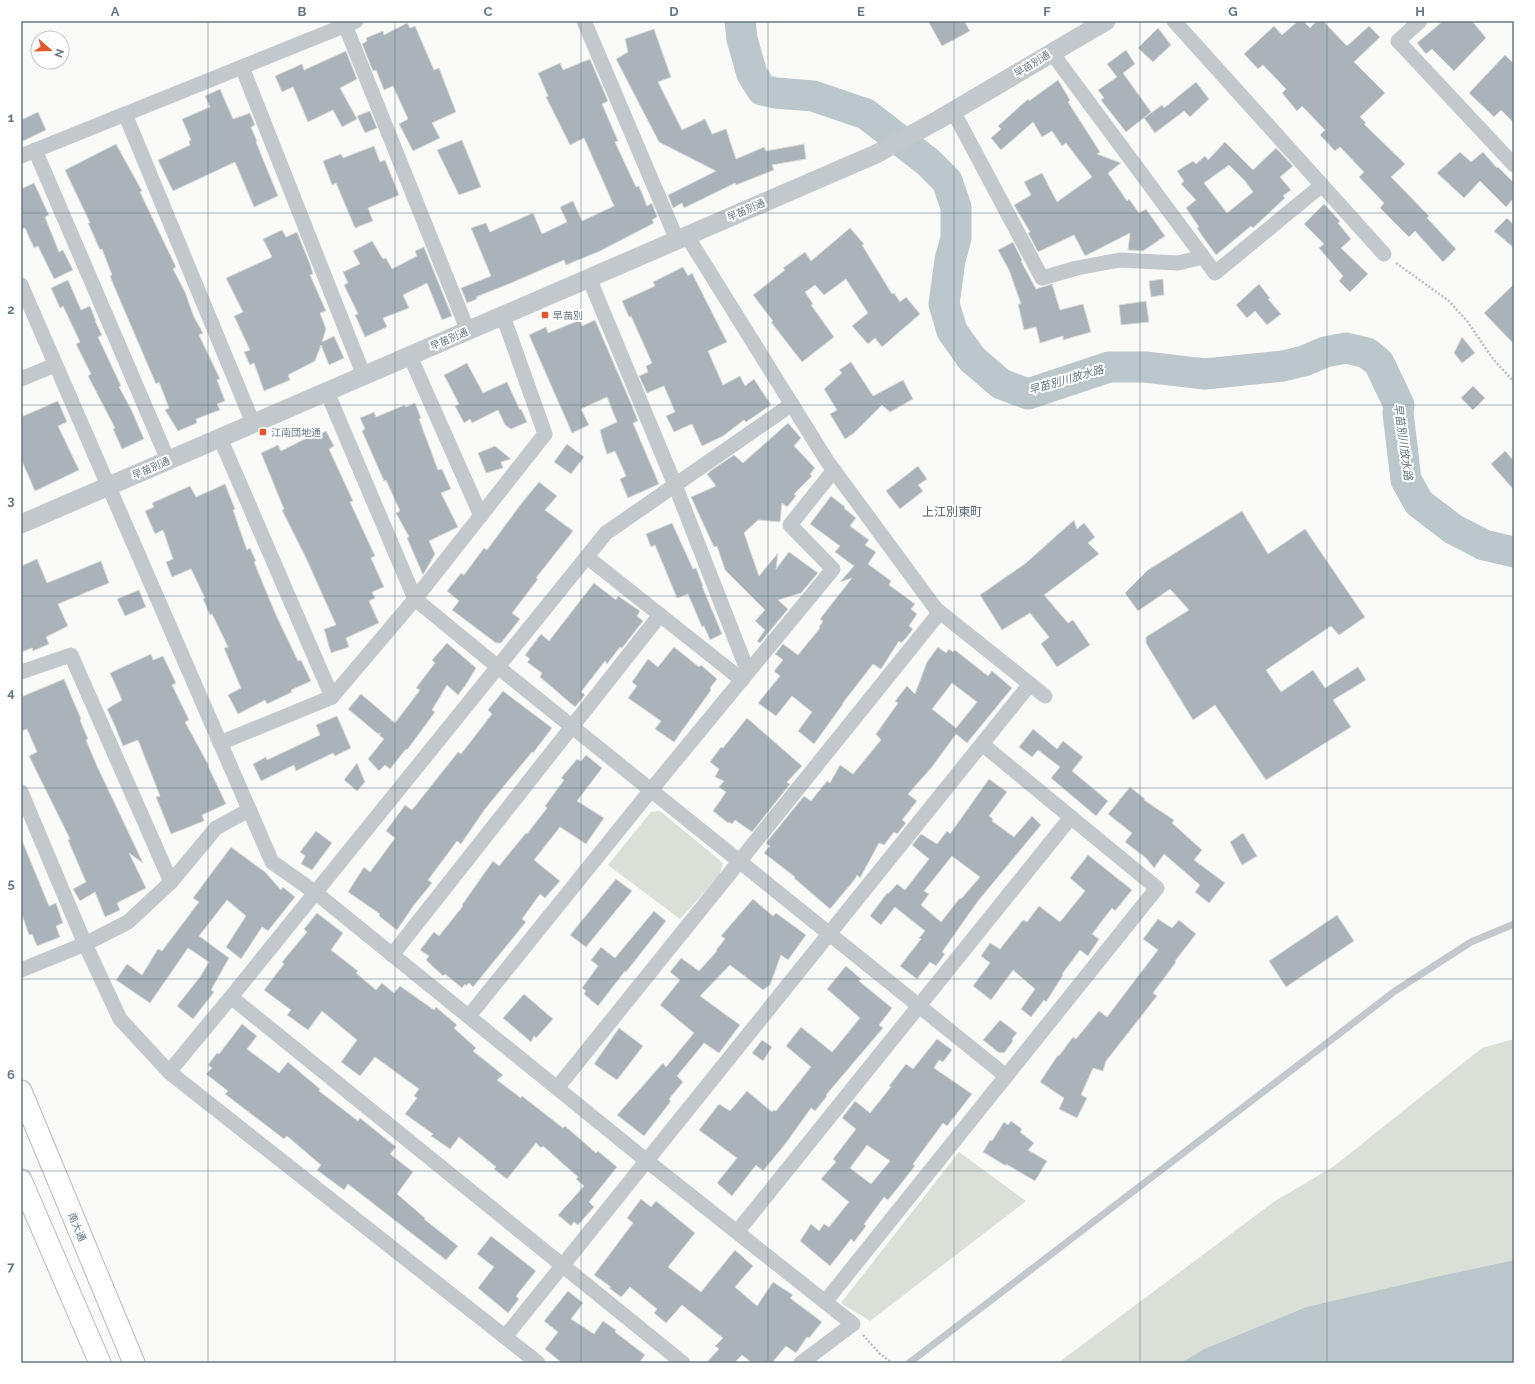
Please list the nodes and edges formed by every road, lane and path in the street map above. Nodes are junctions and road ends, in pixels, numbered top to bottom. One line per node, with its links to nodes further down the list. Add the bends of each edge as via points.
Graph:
1 (584, 21): 14 (street)
2 (1106, 21): 6 (street, 早苗別通)
3 (1174, 21): 13 (street)
4 (1420, 21): 12 (street, via 1398,41)
5 (350, 23): 7 (street); 20 (street)
6 (1052, 53): 9 (street, 早苗別通); 16 (street)
7 (242, 66): 8 (street); 23 (street)
8 (125, 114): 10 (street); 28 (street)
9 (945, 116): 14 (street, 早苗別通, via 876,154); 16 (street, via 1042,278 1120,260 1178,263)
10 (35, 150): 11 (street); 30 (street)
11 (21, 156)
12 (1514, 165)
13 (1322, 185): 15 (street); 16 (street, via 1215,273)
14 (682, 238): 17 (street, 早苗別通); 27 (street)
15 (1384, 254): 25 (path, via 1449,301)
16 (1203, 257)
17 (589, 278): 19 (street, 早苗別通); 32 (street)
18 (21, 285): 22 (street)
19 (503, 316): 20 (street, 早苗別通); 34 (street, via 546,434)
20 (468, 330): 21 (street, 早苗別通)
21 (410, 356): 23 (street, 早苗別通); 34 (street)
22 (56, 365): 24 (street); 33 (street)
23 (364, 376): 26 (street, 早苗別通)
24 (21, 378)
25 (1514, 382)
26 (327, 392): 28 (street, 早苗別通); 37 (street)
27 (792, 404): 31 (street); 32 (street)
28 (254, 423): 29 (street, 早苗別通)
29 (220, 438): 30 (street, 早苗別通); 45 (street)
30 (168, 460): 33 (street, 早苗別通)
31 (834, 470): 38 (street); 42 (street, via 790,525 833,569)
32 (676, 485): 36 (street, via 606,534); 42 (street)
33 (108, 486): 35 (street, 早苗別通); 47 (street)
34 (481, 516): 37 (street)
35 (21, 524)
36 (587, 556): 39 (street); 40 (street)
37 (415, 599): 40 (street); 45 (street)
38 (940, 612): 43 (street); 53 (street)
39 (660, 615): 42 (street); 46 (street)
40 (498, 667): 46 (street); 55 (street)
41 (21, 672): 54 (street, via 71,655)
42 (745, 676): 49 (street)
43 (1030, 684): 44 (street); 48 (street)
44 (1045, 696)
45 (332, 697): 47 (street)
46 (572, 727): 49 (street); 59 (street)
47 (220, 744): 51 (street)
48 (982, 744): 52 (street); 57 (street)
49 (651, 790): 53 (street); 63 (street)
50 (21, 792): 58 (street)
51 (249, 810): 54 (street, via 216,828); 55 (street, via 272,862)
52 (1070, 817): 62 (street); 65 (street, via 1157,888)
53 (740, 862): 57 (street); 66 (street)
54 (171, 882): 58 (street, via 128,922)
55 (316, 893): 59 (street); 61 (street)
56 (1514, 924): 81 (lane, via 1471,942 1396,991)
57 (829, 934): 62 (street); 68 (street)
58 (85, 944): 60 (street); 64 (street, via 120,1020)
59 (392, 955): 63 (street)
60 (21, 970)
61 (231, 997): 64 (street); 71 (street)
62 (918, 1006): 65 (street); 70 (street)
63 (469, 1016): 66 (street)
64 (169, 1072): 74 (street)
65 (1006, 1076): 72 (street)
66 (557, 1088): 68 (street)
67 (21, 1091): 76 (main road, 南大通)
68 (647, 1160): 70 (street); 71 (street)
69 (21, 1180): 75 (main road)
70 (737, 1232): 72 (street)
71 (562, 1266): 74 (street); 78 (street)
72 (825, 1302): 73 (street)
73 (853, 1324): 79 (street); 80 (path, via 879,1353)
74 (505, 1337): 77 (street)
75 (100, 1363)
76 (134, 1363)
77 (538, 1363)
78 (683, 1363)
79 (801, 1363)
80 (892, 1363)
81 (909, 1363)

